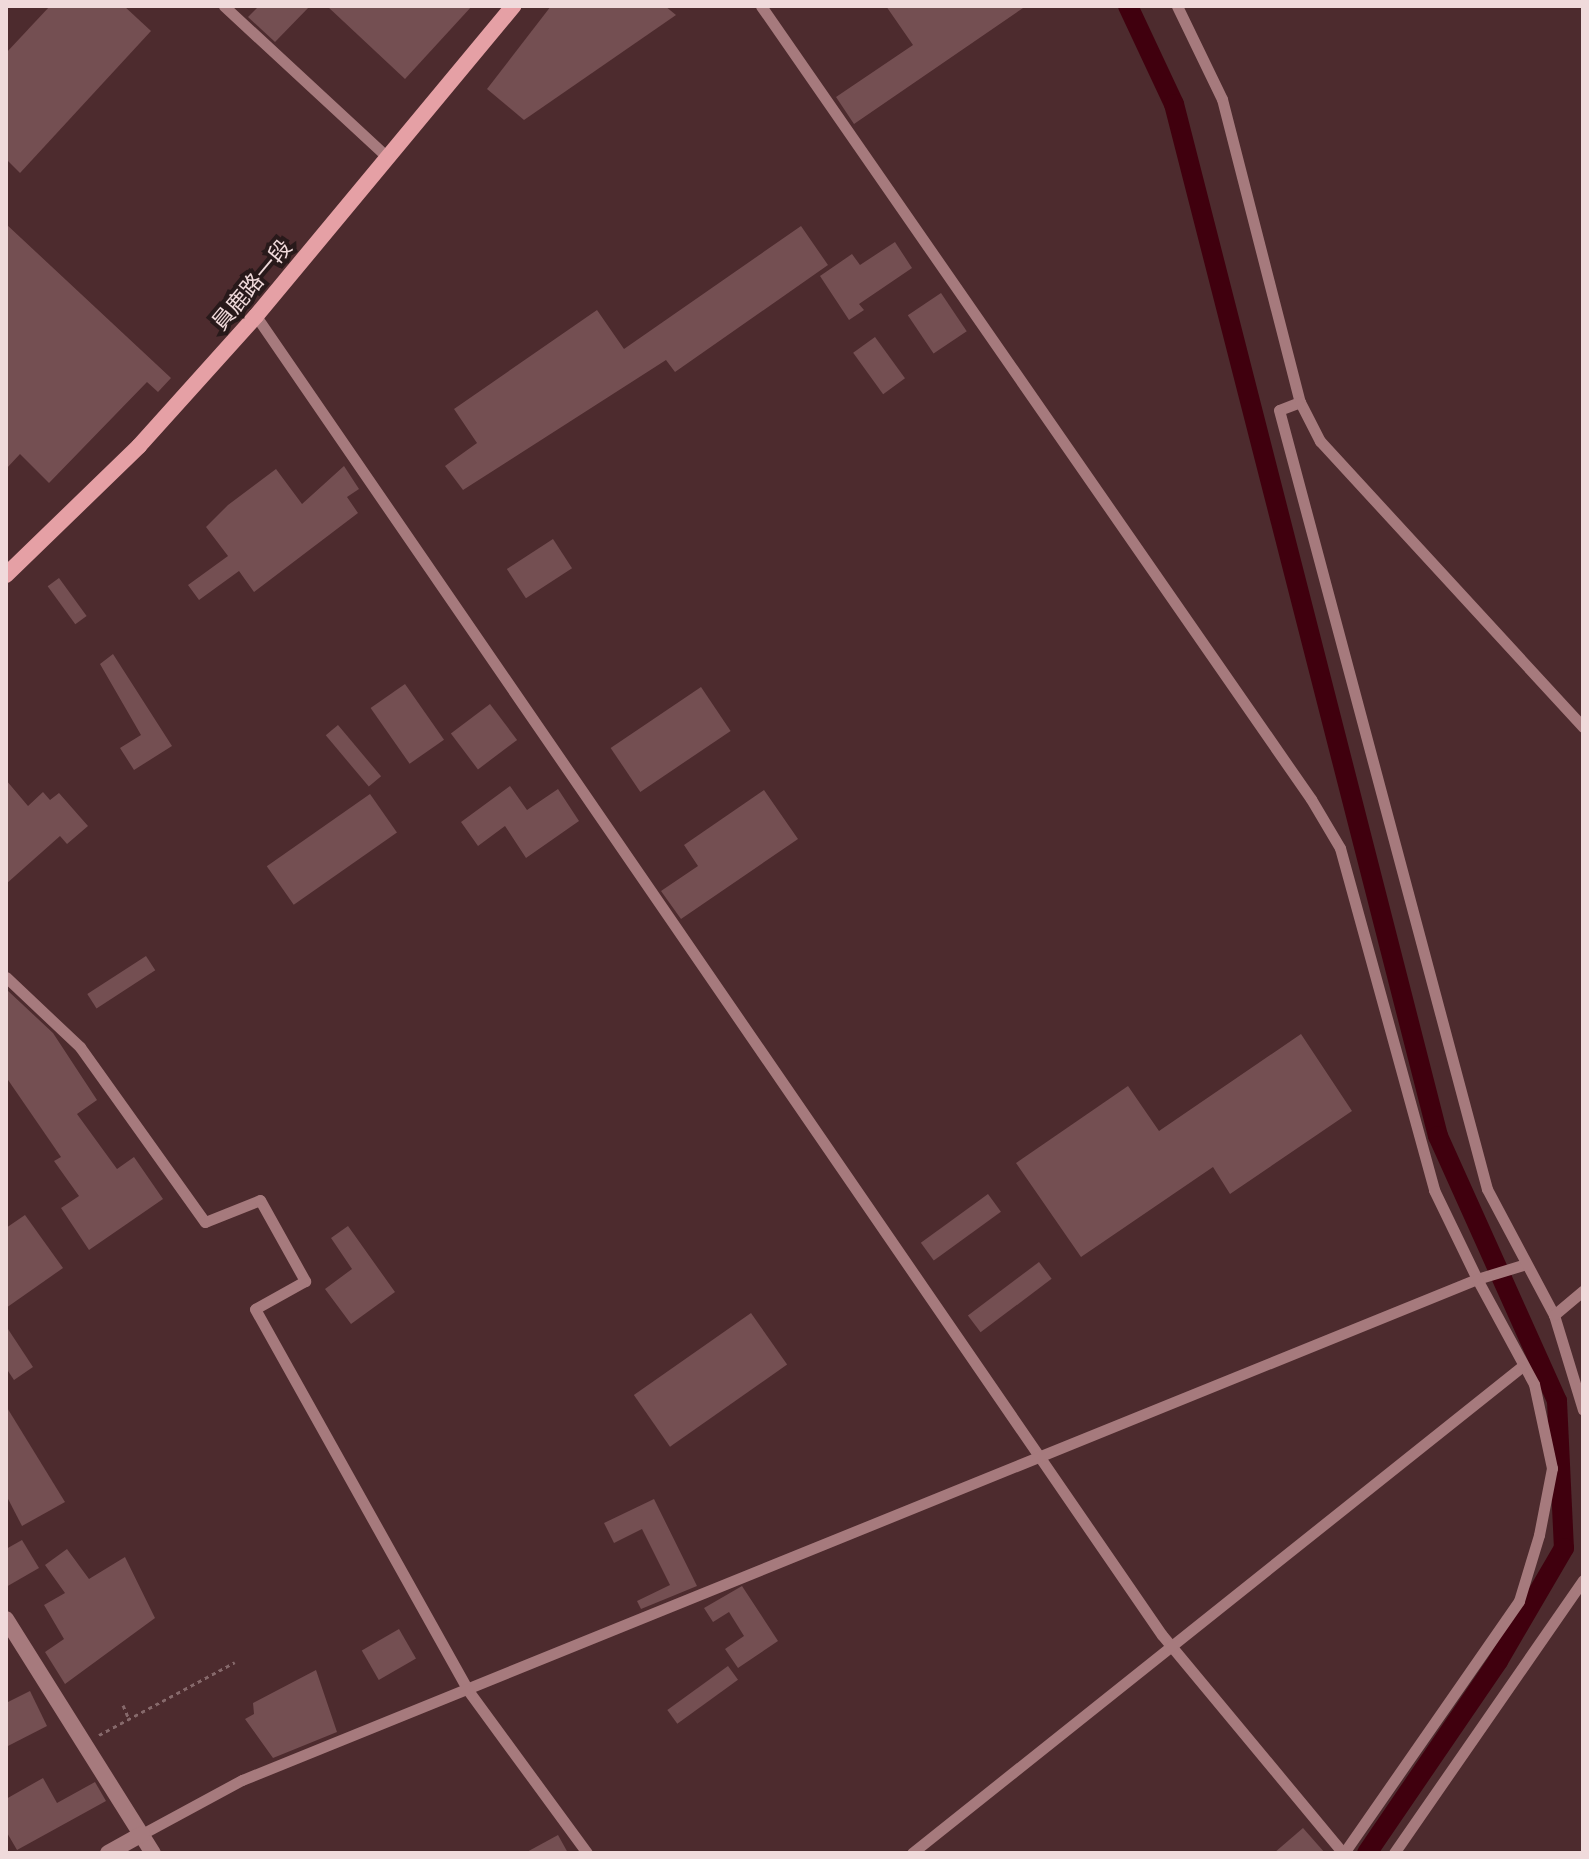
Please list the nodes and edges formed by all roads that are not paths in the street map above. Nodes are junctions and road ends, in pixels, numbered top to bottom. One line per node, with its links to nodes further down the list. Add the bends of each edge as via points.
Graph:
1 (224, 6): 5 (lane)
2 (513, 6): 5 (main road, 員鹿路一段)
3 (761, 6): 12 (lane, via 1340,848 1434,1190)
4 (1177, 6): 7 (lane, via 1222,99)
5 (387, 157): 6 (main road, 員鹿路一段)
6 (256, 316): 8 (main road, 員鹿路一段, via 139,446); 17 (lane)
7 (1300, 402): 9 (lane, via 1320,441); 11 (lane, via 1279,410 1349,688 1487,1189)
8 (6, 575)
9 (1583, 727)
10 (6, 977): 21 (lane, via 80,1047 205,1222 260,1200 305,1281 255,1309)
11 (1526, 1264): 12 (lane); 14 (lane)
12 (1477, 1279): 15 (lane); 17 (lane)
13 (1583, 1291): 14 (lane)
14 (1554, 1315): 16 (lane)
15 (1520, 1368): 20 (lane); 27 (lane, via 1534,1384 1552,1468 1519,1601)
16 (1583, 1410)
17 (1036, 1455): 20 (lane); 21 (lane)
18 (1583, 1581): 28 (lane)
19 (6, 1619): 22 (street)
20 (1171, 1646): 26 (lane); 27 (lane)
21 (467, 1689): 22 (lane, via 242,1780); 25 (lane)
22 (142, 1834): 23 (street); 24 (street)
23 (108, 1853)
24 (153, 1853)
25 (587, 1853)
26 (912, 1853)
27 (1344, 1853)
28 (1394, 1853)

